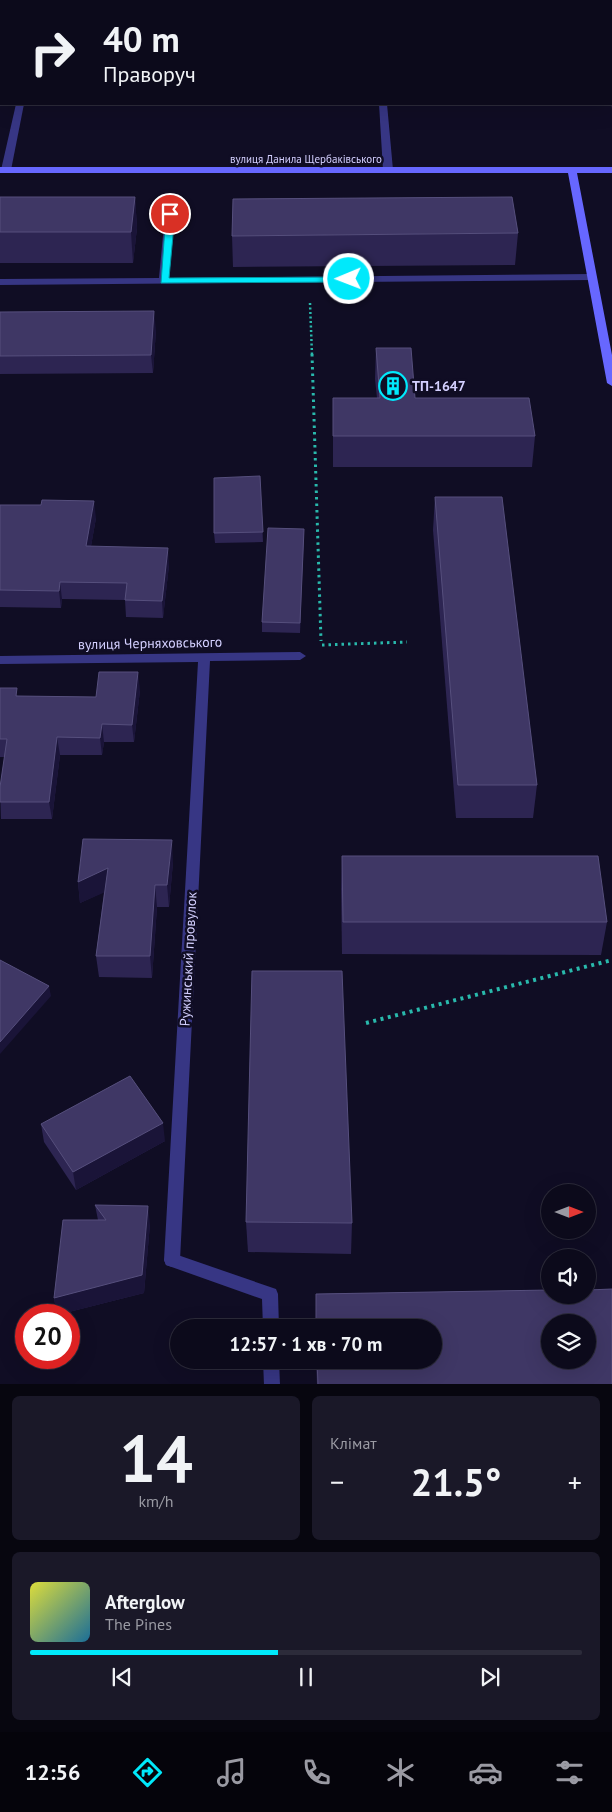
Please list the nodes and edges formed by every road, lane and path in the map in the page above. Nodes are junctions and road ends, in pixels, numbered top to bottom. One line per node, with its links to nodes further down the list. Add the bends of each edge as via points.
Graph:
1 (20, 105): 3 (street)
2 (383, 105): 4 (street)
3 (3, 170): 4 (main road, вулиця Данила Щербаківського)
4 (388, 170): 5 (main road, вулиця Данила Щербаківського)
5 (572, 170): 6 (main road, вулиця Данила Щербаківського); 8 (main road)
6 (612, 170)
7 (170, 214): 10 (street)
8 (592, 277): 9 (street); 12 (main road)
9 (310, 280): 10 (street); 14 (path)
10 (164, 281): 11 (street)
11 (0, 282)
12 (612, 383)
13 (407, 642): 14 (path)
14 (321, 645): 15 (path)
15 (300, 656): 16 (street, вулиця Черняховського)
16 (204, 658): 17 (street, вулиця Черняховського); 20 (street, Ружинський провулок, via 172,1260 270,1294)
17 (0, 660)
18 (612, 960): 19 (path)
19 (366, 1023)
20 (271, 1319)
21 (271, 1369): 22 (street)
22 (272, 1384)

